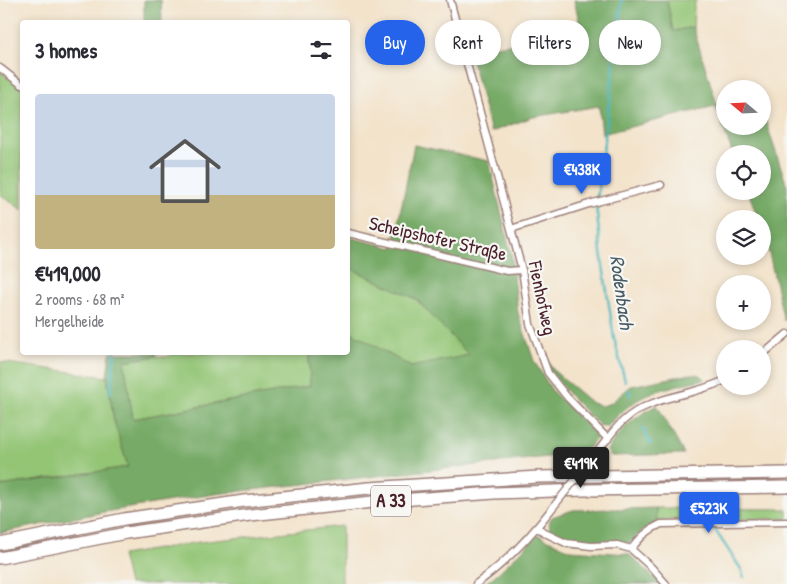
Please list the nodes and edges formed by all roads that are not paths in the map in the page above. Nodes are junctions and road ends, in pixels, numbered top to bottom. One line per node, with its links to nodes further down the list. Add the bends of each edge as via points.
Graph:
1 (450, 0): 5 (street, Fienhofweg)
2 (0, 68): 3 (street)
3 (20, 83)
4 (661, 185): 5 (street)
5 (511, 229): 7 (street, Fienhofweg)
6 (350, 233): 7 (street, Scheipshofer Straße, via 507,271)
7 (522, 270): 11 (street, Fienhofweg, via 530,324 548,373)
8 (787, 334): 9 (street)
9 (771, 347)
10 (716, 383): 11 (street, via 642,407 622,422)
11 (608, 439): 15 (street, bridge)
12 (787, 472): 16 (highway, A 33, via 538,477 369,488 244,501 124,519)
13 (787, 487): 18 (highway, A 33, via 494,493 373,502 126,533)
14 (787, 522): 17 (street, via 661,524 645,533)
15 (537, 528): 17 (street, via 566,543); 19 (street, via 495,570)
16 (0, 544)
17 (631, 549): 20 (street)
18 (0, 558)
19 (476, 584)
20 (666, 584)

